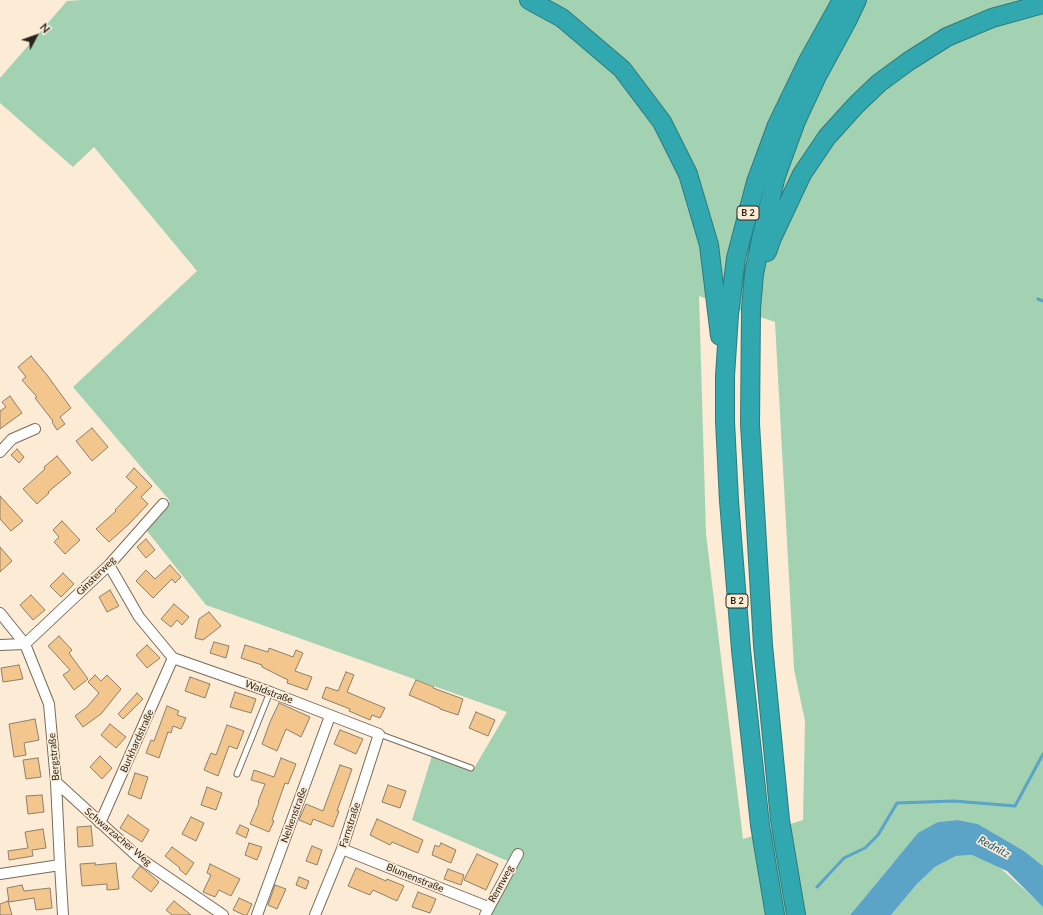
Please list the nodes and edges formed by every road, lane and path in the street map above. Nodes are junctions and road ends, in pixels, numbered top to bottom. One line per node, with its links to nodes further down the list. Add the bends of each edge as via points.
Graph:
1 (529, 0): 6 (highway, via 562,18 622,69 662,122 688,174 709,245)
2 (842, 0): 6 (highway, B 2, via 808,61 777,125 756,182 736,258)
3 (857, 0): 5 (highway, B 2, via 796,121 776,176 754,274)
4 (1043, 4): 5 (highway, via 992,18 947,37 909,61 856,105 827,137 802,174 772,238)
5 (751, 309): 32 (highway, B 2, via 751,432 763,645 780,820)
6 (724, 376): 31 (highway, B 2, via 730,509 741,650 760,825)
7 (35, 429): 8 (street, via 12,439)
8 (0, 452)
9 (163, 504): 10 (street, Ginsterweg)
10 (108, 565): 12 (street, Ginsterweg); 14 (street, via 139,617)
11 (0, 613): 12 (street, Bergstraße)
12 (25, 644): 13 (street); 20 (street, Bergstraße, via 49,704)
13 (0, 645)
14 (173, 658): 15 (street, Waldstraße); 21 (street, Burkhardstraße)
15 (270, 692): 16 (street, Waldstraße); 19 (lane)
16 (330, 716): 17 (street, Waldstraße); 29 (street, Nelkenstraße)
17 (379, 734): 18 (lane, Waldstraße); 22 (street, Farnstraße)
18 (471, 768)
19 (237, 774)
20 (56, 782): 21 (street, Schwarzacher Weg); 24 (street, Bergstraße)
21 (100, 823): 28 (street, Schwarzacher Weg, via 138,857)
22 (342, 849): 26 (street, Blumenstraße); 30 (street, Farnstraße)
23 (518, 854): 26 (street, Rennweg)
24 (60, 865): 25 (street); 27 (street, Bergstraße)
25 (0, 874)
26 (486, 911)
27 (63, 915)
28 (222, 915)
29 (257, 915)
30 (316, 915)
31 (774, 915)
32 (796, 915)

